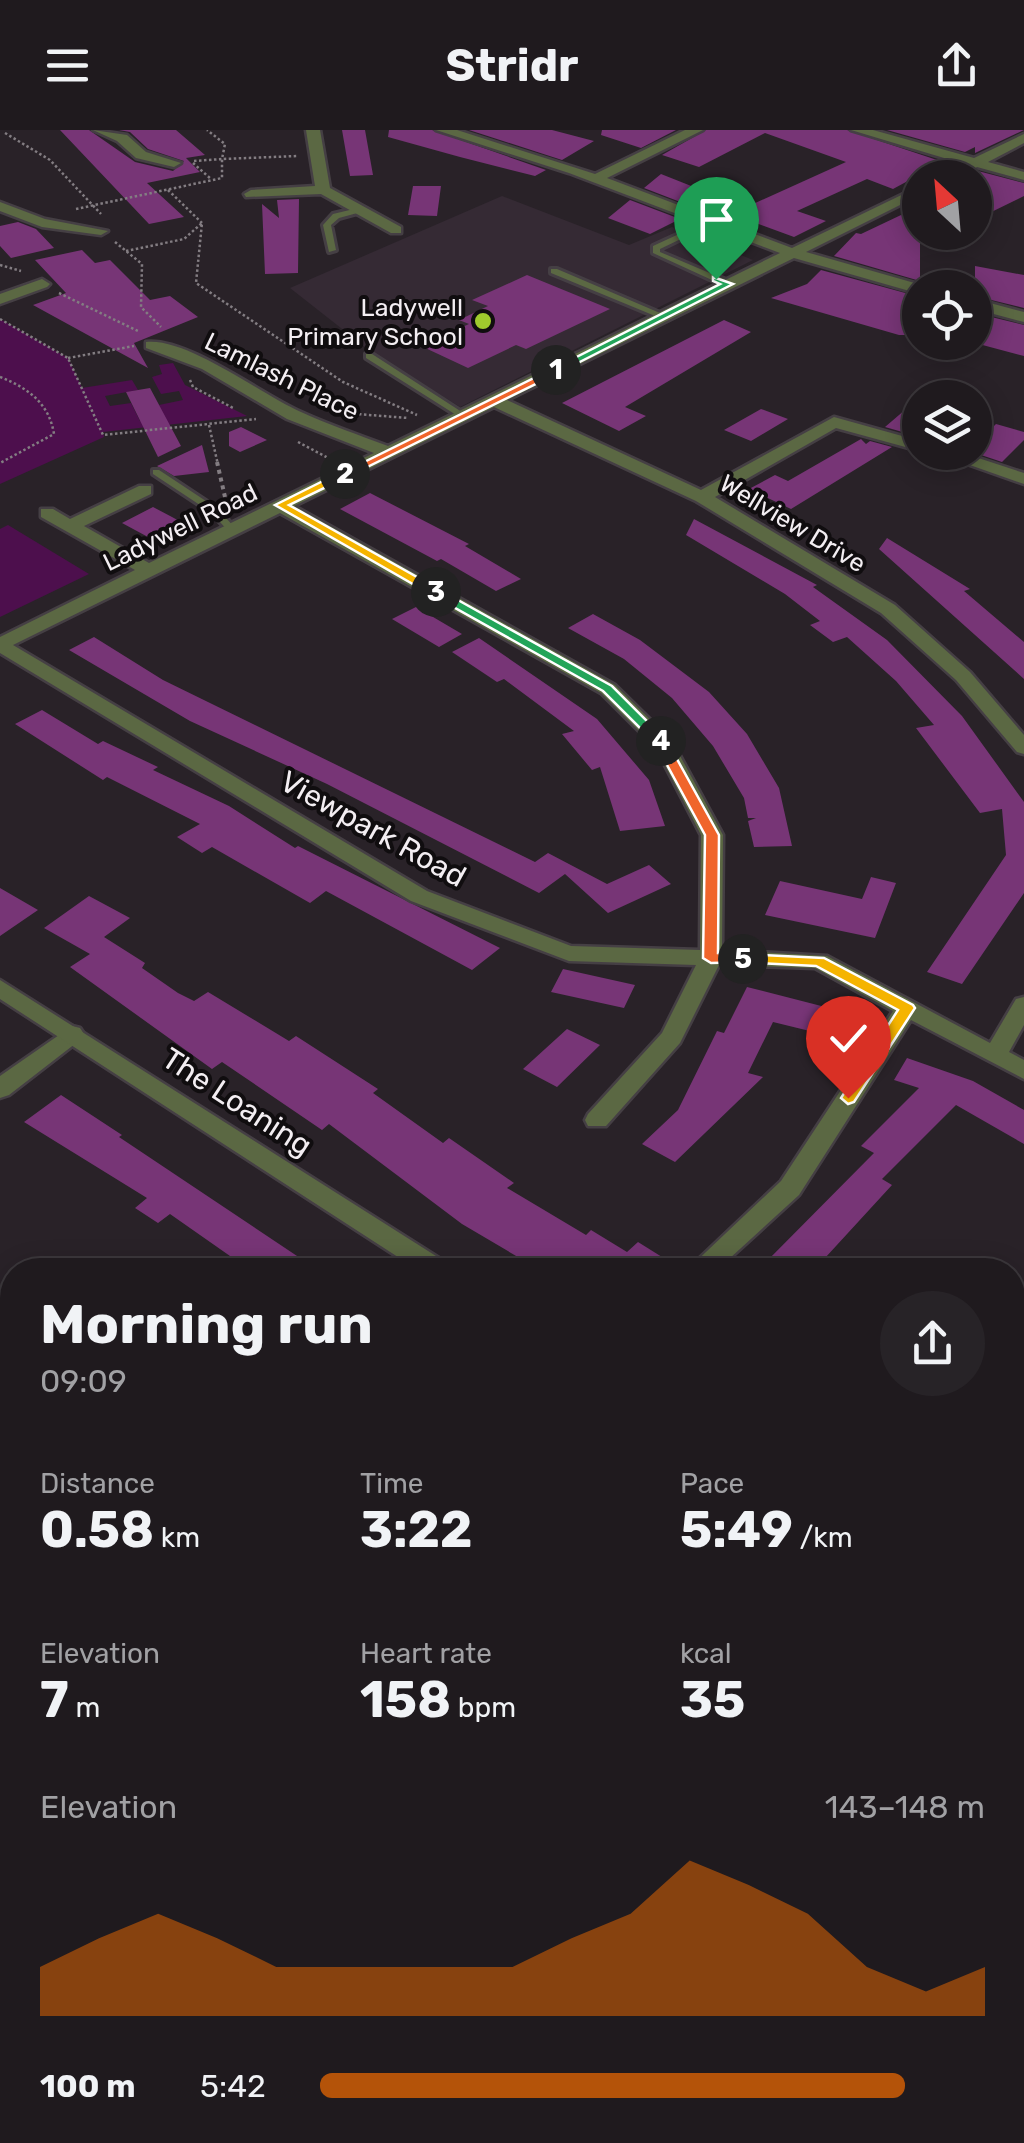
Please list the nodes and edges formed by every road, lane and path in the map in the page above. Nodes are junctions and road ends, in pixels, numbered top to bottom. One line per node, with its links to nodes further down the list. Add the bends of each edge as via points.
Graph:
1 (100, 130): 13 (street, via 141,155)
2 (207, 130): 10 (path, via 225,144)
3 (314, 130): 9 (street)
4 (443, 130): 16 (street)
5 (696, 130): 16 (street)
6 (858, 130): 11 (street)
7 (5, 132): 23 (path, via 50,160)
8 (1024, 138): 12 (street)
9 (316, 155): 10 (path); 19 (street)
10 (222, 159): 17 (path, via 222,178); 17 (path, via 190,162)
11 (957, 160)
12 (983, 160)
13 (174, 163)
14 (992, 169): 15 (street)
15 (1024, 176)
16 (595, 179): 27 (street)
17 (213, 180): 18 (path)
18 (168, 190): 23 (path); 26 (path)
19 (323, 190): 20 (street); 24 (street)
20 (251, 194)
21 (902, 199): 32 (street, Ladywell Road)
22 (0, 206): 25 (street)
23 (92, 206): 25 (path); 29 (path, via 117,230)
24 (358, 210): 28 (street); 31 (lane, via 326,225)
25 (31, 218): 29 (street)
26 (202, 223): 30 (path, via 184,239); 48 (path, via 196,282 342,382 427,419 300,410)
27 (708, 224): 32 (street); 36 (lane, via 669,240 656,253)
28 (396, 230)
29 (102, 231): 30 (path)
30 (126, 250): 43 (path, via 142,264 142,315 170,334)
31 (332, 250)
32 (793, 253): 36 (street, Ladywell Road); 37 (street)
33 (0, 265): 35 (path, via 37,276)
34 (554, 270): 40 (lane)
35 (42, 284): 38 (street); 43 (path)
36 (728, 284): 40 (street, Ladywell Road)
37 (902, 284)
38 (0, 298)
39 (992, 309): 41 (street)
40 (663, 316): 47 (street, Ladywell Road)
41 (1024, 317)
42 (0, 319): 45 (path)
43 (153, 342): 45 (path); 48 (street, Lamlash Place)
44 (369, 356): 49 (lane)
45 (68, 358): 50 (path, via 103,435)
46 (0, 377): 53 (path, via 36,397 53,416 54,434)
47 (495, 401): 49 (street, Ladywell Road); 58 (street, Wellview Drive)
48 (293, 415): 50 (path); 52 (street, Lamlash Place)
49 (464, 416): 52 (street, Ladywell Road)
50 (209, 424): 62 (path)
51 (902, 441): 58 (street, via 834,422)
52 (390, 453): 59 (street, Ladywell Road)
53 (0, 462)
54 (992, 468): 56 (street)
55 (156, 472): 62 (lane)
56 (1024, 478)
57 (145, 490): 61 (street)
58 (702, 497): 65 (street, Wellview Drive, via 888,609 963,676)
59 (280, 505): 62 (street, Ladywell Road); 66 (street, via 608,688 665,745 712,835)
60 (47, 512): 61 (street)
61 (70, 526): 63 (street)
62 (232, 530): 63 (street, Ladywell Road)
63 (148, 570): 64 (street, Ladywell Road)
64 (0, 644): 66 (street, Viewpark Road, via 419,896 569,953)
65 (1024, 748)
66 (711, 958): 69 (street, Viewpark Road, via 819,961); 74 (street, via 672,1036)
67 (0, 988): 70 (street, The Loaning)
68 (1024, 1005): 71 (street)
69 (907, 1008): 71 (street, Viewpark Road); 76 (street, via 790,1188)
70 (72, 1034): 73 (street); 75 (street, The Loaning)
71 (994, 1055): 72 (street, Viewpark Road)
72 (1024, 1070)
73 (0, 1089)
74 (597, 1120)
75 (419, 1258)
76 (713, 1258)

